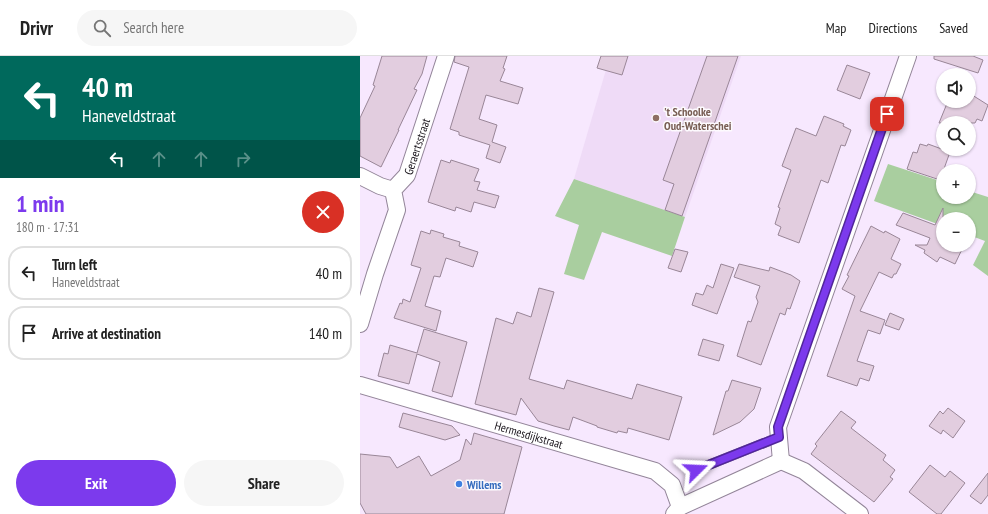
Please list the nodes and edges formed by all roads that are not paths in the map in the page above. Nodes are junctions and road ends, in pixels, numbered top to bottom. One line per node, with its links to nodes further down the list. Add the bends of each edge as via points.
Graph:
1 (446, 56): 4 (street, Geraertsstraat, via 407,175)
2 (908, 56): 7 (street, via 778,427)
3 (360, 176): 4 (street)
4 (393, 190): 5 (street, via 397,210)
5 (360, 324)
6 (360, 385): 10 (street, Hermesdijkstraat, via 655,471 672,486)
7 (779, 437): 8 (street); 9 (lane)
8 (781, 461): 10 (street); 11 (street, via 804,471)
9 (696, 470)
10 (677, 510)
11 (860, 514)

